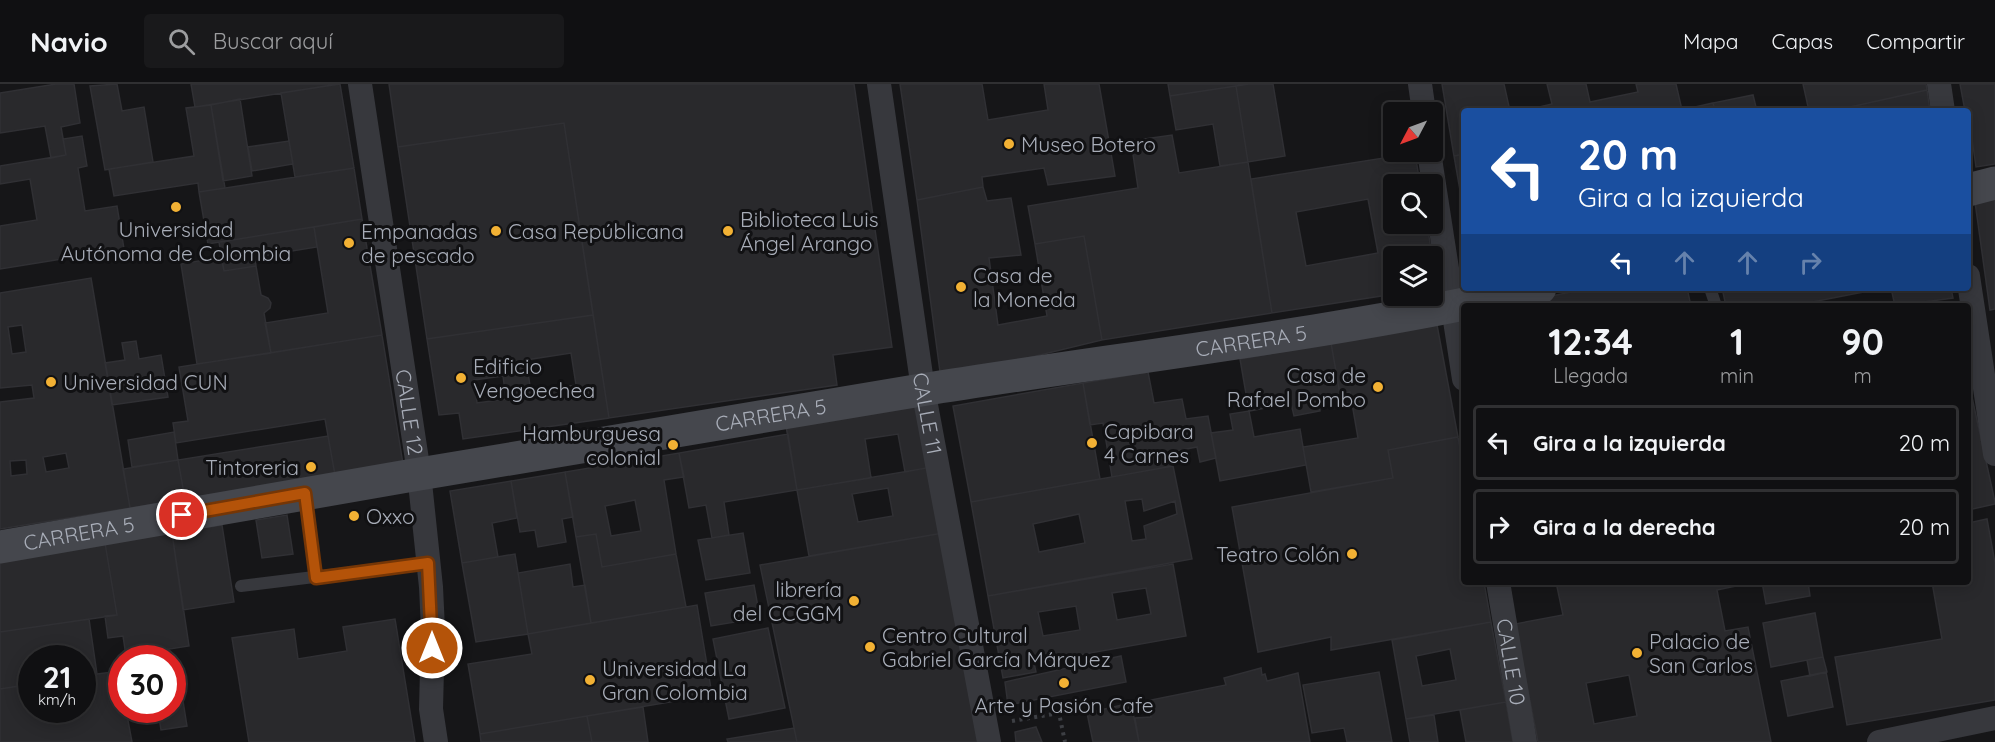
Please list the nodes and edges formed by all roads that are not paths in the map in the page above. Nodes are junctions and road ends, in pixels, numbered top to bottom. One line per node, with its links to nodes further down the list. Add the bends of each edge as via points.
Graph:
1 (360, 84): 18 (street, CALLE 12)
2 (879, 84): 16 (street, CALLE 11)
3 (1420, 84): 5 (street)
4 (1939, 84): 6 (street)
5 (1423, 102)
6 (1943, 108)
7 (1431, 162): 14 (street)
8 (1995, 183): 9 (street)
9 (1971, 189)
10 (1527, 291): 12 (street, CARRERA 5)
11 (1970, 291): 17 (street)
12 (1474, 303)
13 (1461, 306): 14 (street, CARRERA 5)
14 (1452, 308): 15 (street); 16 (street, CARRERA 5)
15 (1461, 361)
16 (924, 389): 18 (street, CARRERA 5); 26 (street, CALLE 11)
17 (1995, 454)
18 (419, 473): 19 (street, CARRERA 5); 21 (street, CALLE 12)
19 (305, 493): 20 (street, CARRERA 5); 22 (lane)
20 (0, 547)
21 (428, 563): 22 (lane); 27 (street, CALLE 12, via 433,629 431,709)
22 (316, 578): 24 (lane)
23 (1499, 585): 28 (street, CALLE 10)
24 (241, 586)
25 (1995, 718): 29 (street)
26 (988, 734)
27 (436, 742)
28 (1525, 742)
29 (1879, 742)

